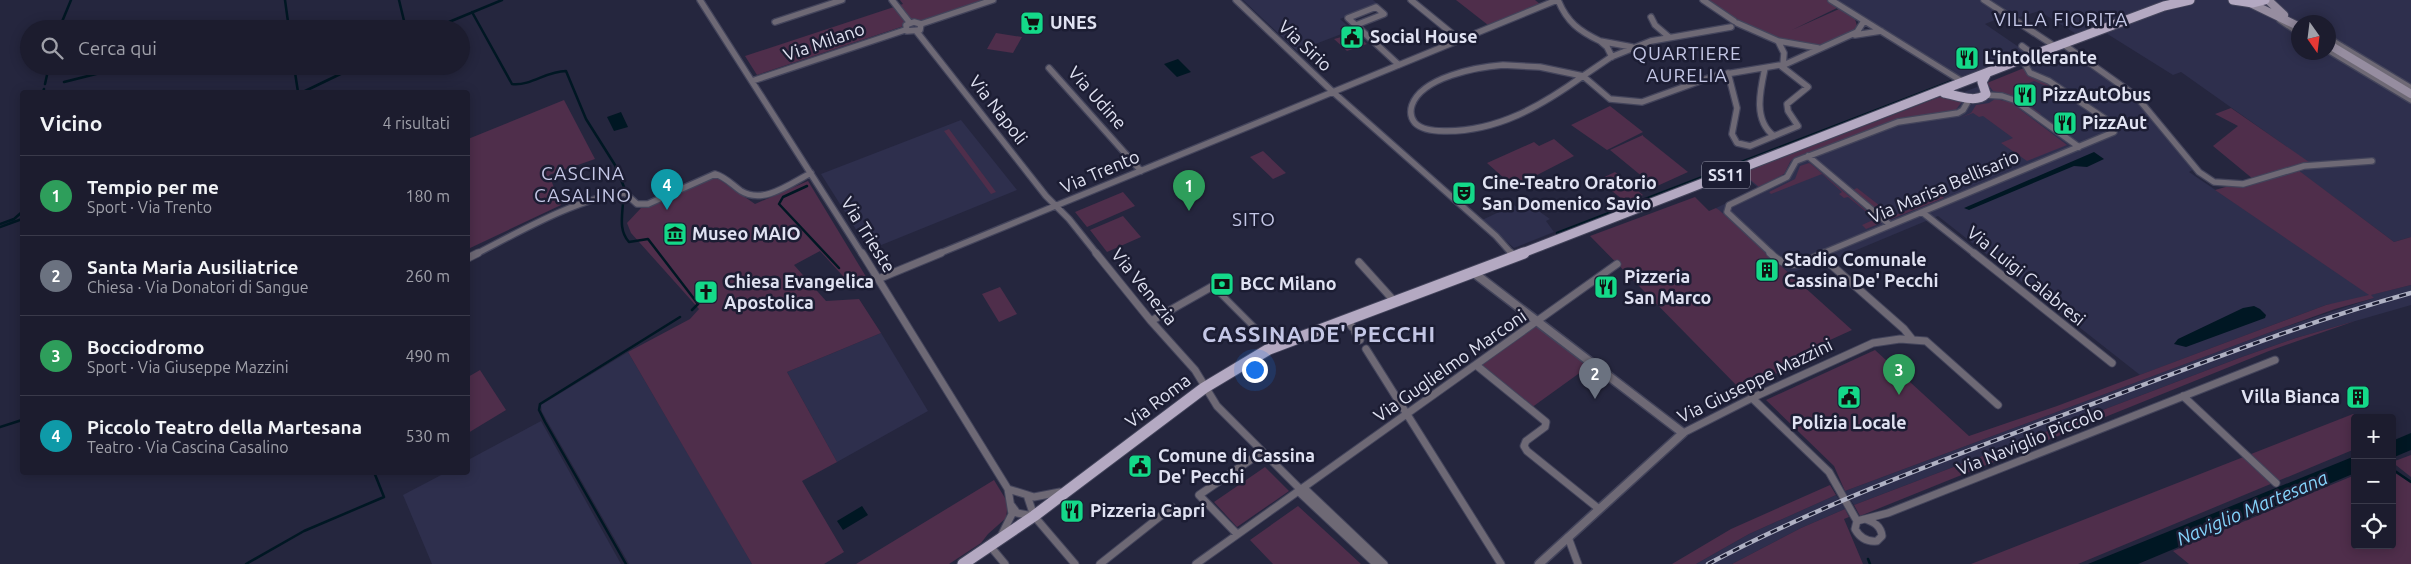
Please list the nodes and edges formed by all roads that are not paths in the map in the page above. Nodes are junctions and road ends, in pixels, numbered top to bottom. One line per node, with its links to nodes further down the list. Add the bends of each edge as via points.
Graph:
1 (700, 0): 53 (street, Via Trieste)
2 (842, 0): 21 (street)
3 (892, 0): 22 (street)
4 (993, 0): 23 (street)
5 (1236, 0): 56 (street, Via Sirio)
6 (1410, 0): 33 (street)
7 (1557, 0): 33 (street, Via Trento); 35 (street, via 1573,28)
8 (1703, 0): 24 (street)
9 (1831, 0): 20 (street)
10 (1984, 0): 37 (street)
11 (2175, 0): 16 (main road, SS11)
12 (2190, 0): 16 (main road, SS11)
13 (2233, 0): 15 (main road)
14 (2266, 0): 15 (main road); 19 (main road)
15 (2250, 3): 17 (main road)
16 (2162, 7): 37 (main road, SS11)
17 (2269, 12): 19 (main road); 26 (street)
18 (1650, 17): 32 (street)
19 (2290, 20)
20 (1864, 21): 29 (street); 31 (street, via 1859,31)
21 (775, 22)
22 (910, 23): 23 (street); 27 (street)
23 (921, 24): 30 (street)
24 (1732, 24): 28 (street); 34 (street)
25 (1356, 25): 25 (street, via 1370,20 1384,14 1376,7 1348,18); 46 (street)
26 (2291, 27)
27 (905, 30): 30 (street); 53 (street, Via Milano)
28 (1711, 30): 32 (street)
29 (1881, 31): 31 (street); 54 (street)
30 (916, 32): 69 (street, Via Napoli)
31 (1848, 36): 40 (street)
32 (1669, 37): 39 (street)
33 (1460, 40): 46 (street, Via Trento)
34 (1778, 41): 40 (street); 47 (street, via 1784,52)
35 (1600, 42): 39 (street); 44 (street)
36 (2336, 43): 55 (street)
37 (2060, 45): 42 (main road, SS11); 66 (street, via 2136,96 2199,172 2214,182 2240,184 2304,166)
38 (2022, 46): 42 (street)
39 (1633, 48): 44 (street)
40 (1819, 48): 47 (street)
41 (2336, 49): 59 (main road)
42 (2034, 55): 45 (main road, SS11)
43 (2336, 55): 61 (street)
44 (1612, 57): 52 (street)
45 (2022, 60): 51 (main road, SS11); 62 (street, via 2030,73 2049,81 2110,122)
46 (1399, 65): 56 (street, Via Trento)
47 (1782, 65): 49 (street); 63 (street, via 1808,87 1787,104 1798,126)
48 (1049, 68): 67 (street, Via Udine)
49 (1765, 68): 50 (street); 63 (street, via 1760,90 1762,121)
50 (1728, 73): 52 (street, via 1637,103 1606,97); 63 (street, via 1737,111 1730,131 1735,141 1745,146)
51 (1987, 73): 54 (main road, SS11); 57 (main road, via 1982,82)
52 (1583, 76): 52 (street, via 1519,65 1475,66 1444,78 1421,92 1411,106 1411,116 1419,126 1430,130 1480,129 1539,104)
53 (752, 81): 68 (street, Via Trieste)
54 (1961, 82): 57 (main road, via 1976,84); 58 (main road, SS11); 60 (main road, via 1959,91)
55 (2411, 88)
56 (1333, 92): 67 (street, Via Trento); 74 (street, via 1496,236)
57 (1986, 92): 60 (main road, SS11, via 1980,99); 64 (street, via 2014,100)
58 (1938, 93): 60 (main road, SS11); 74 (main road, SS11)
59 (2411, 94)
60 (1968, 97): 65 (street, via 1963,110 1958,113 1898,122)
61 (2411, 100)
62 (2115, 130): 64 (street, Via Marisa Bellisario)
63 (1774, 136)
64 (2079, 146): 70 (street, Via Marisa Bellisario)
65 (1808, 156): 71 (street); 72 (street, Via Marisa Bellisario, via 1794,162 1787,177 1729,205 1726,210 1783,264 1793,266)
66 (2372, 161)
67 (1141, 171): 69 (street, Via Trento)
68 (811, 173): 73 (street, via 759,196 745,195 715,174 648,204 638,204 626,194 616,193 582,205); 78 (street, Via Trieste)
69 (1057, 207): 78 (street, Via Trento); 81 (street, Via Venezia)
70 (1922, 212): 71 (street, Via Marisa Bellisario); 89 (street, Via Luigi Calabresi)
71 (1890, 225): 72 (street, Via Marisa Bellisario)
72 (1820, 255): 85 (street)
73 (470, 257)
74 (1515, 257): 77 (main road, Via Roma / SS11)
75 (1359, 262): 80 (street)
76 (1617, 264): 82 (street, Via Guglielmo Marconi)
77 (1474, 272): 80 (main road, Via Roma / SS11); 82 (street)
78 (878, 280): 99 (street, Via Trieste)
79 (1213, 286): 81 (street); 84 (street)
80 (1396, 303): 83 (main road, Via Roma / SS11)
81 (1151, 321): 91 (street, Via Venezia, via 1195,370)
82 (1538, 322): 90 (street, Via Guglielmo Marconi); 96 (street)
83 (1352, 327): 86 (street); 91 (main road, Via Roma / SS11, via 1269,349)
84 (1255, 328)
85 (1912, 339): 93 (street, Via Giuseppe Mazzini, via 1873,343); 94 (street, via 1926,341)
86 (1360, 340)
87 (1366, 349): 95 (street)
88 (2275, 360): 92 (street, Via Naviglio Piccolo)
89 (2112, 364)
90 (1476, 365): 95 (street, Via Guglielmo Marconi); 105 (street, via 1546,422 1545,427 1526,441 1527,451)
91 (1204, 388): 97 (street, Via Venezia); 100 (main road, Via Roma / SS11)
92 (2183, 396): 98 (street); 106 (street, Via Naviglio Piccolo)
93 (1752, 398): 96 (street, Via Giuseppe Mazzini); 108 (street, via 1829,472 1849,507)
94 (1998, 405)
95 (1408, 414): 101 (street, Via Guglielmo Marconi); 120 (street)
96 (1683, 433): 105 (street, Via Giuseppe Mazzini)
97 (1262, 452): 101 (street, Via Venezia); 110 (street, via 1199,495)
98 (2276, 483)
99 (1008, 489): 102 (street); 103 (street, Via Trieste)
100 (1069, 490): 102 (street, via 1043,498); 107 (main road, Via Roma / SS11)
101 (1301, 490): 110 (street, Via Guglielmo Marconi); 118 (street); 119 (street)
102 (1028, 498): 107 (street)
103 (1012, 506): 107 (street, via 1017,514); 112 (street, via 1010,518)
104 (1172, 507): 116 (street)
105 (1599, 509): 111 (street, Via Giuseppe Mazzini)
106 (1888, 513): 108 (street, Via Naviglio Piccolo); 109 (street)
107 (1034, 516): 112 (main road, Via Roma / SS11); 115 (street)
108 (1861, 520): 109 (street); 109 (street, via 1855,526 1856,532 1870,541 1880,539 1882,533)
109 (1878, 526)
110 (1237, 534): 117 (street, Via Guglielmo Marconi)
111 (1568, 537): 121 (street, Via Giuseppe Mazzini); 122 (street)
112 (994, 543): 113 (main road, Via Roma / SS11); 114 (street)
113 (963, 564)
114 (1005, 564)
115 (1074, 564)
116 (1100, 564)
117 (1196, 564)
118 (1376, 564)
119 (1384, 564)
120 (1501, 564)
121 (1539, 564)
122 (1578, 564)

